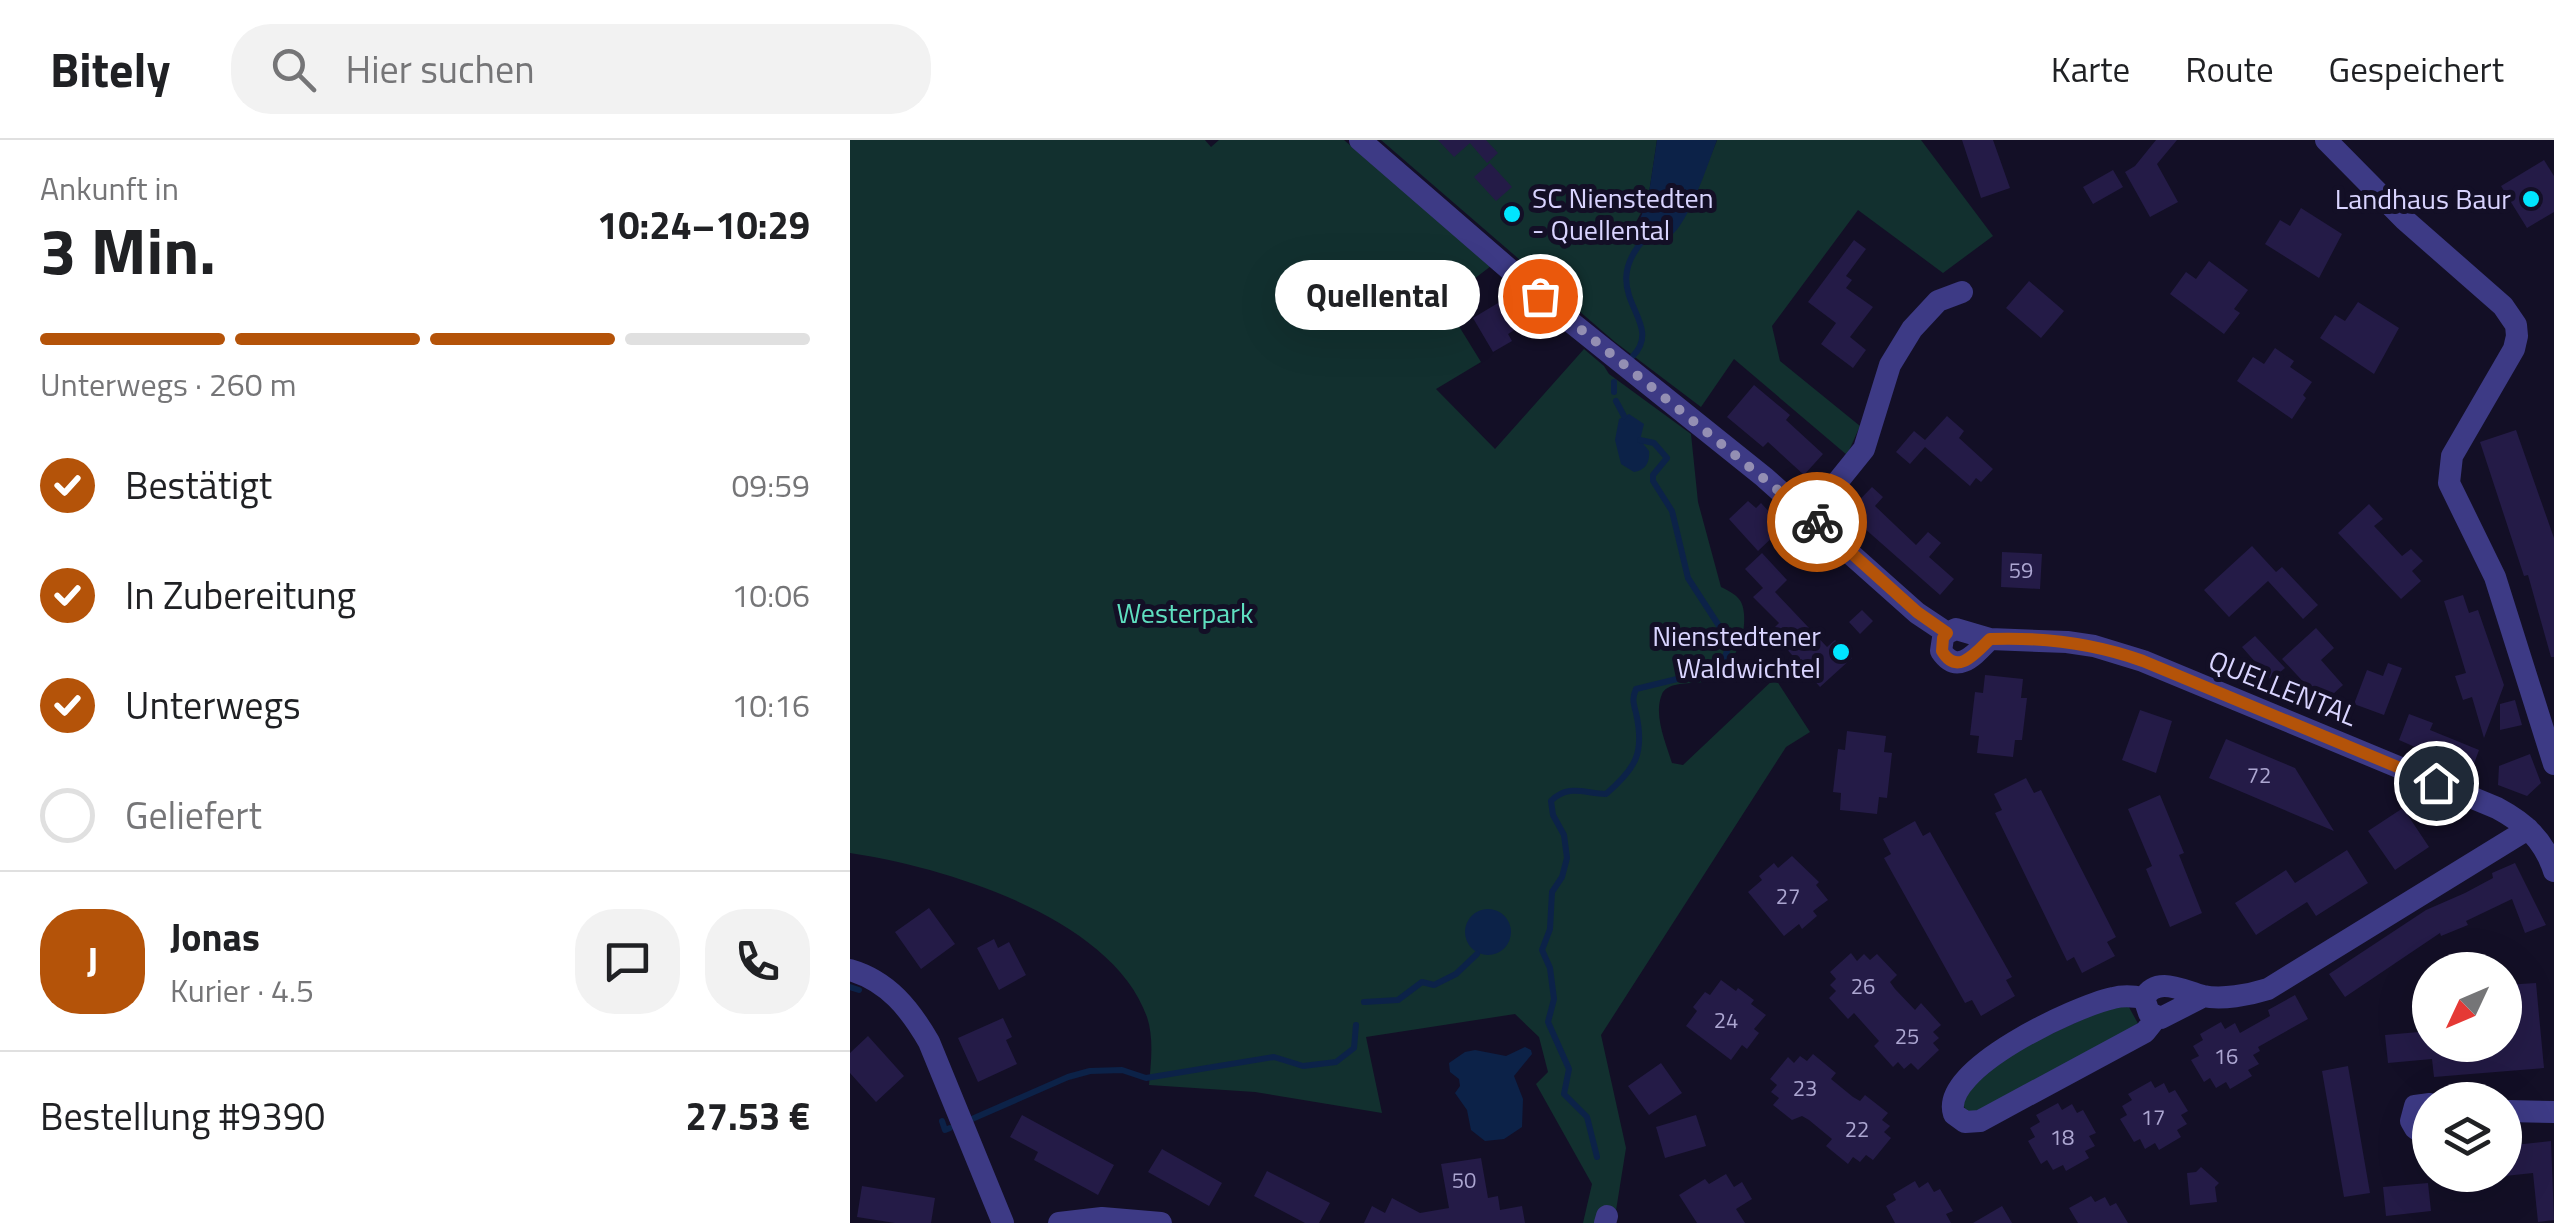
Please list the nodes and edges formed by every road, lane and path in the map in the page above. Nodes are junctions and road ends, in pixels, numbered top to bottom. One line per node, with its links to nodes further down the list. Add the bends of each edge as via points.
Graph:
1 (1360, 140): 4 (street, QUELLENTAL)
2 (2326, 140): 5 (street, via 2516,325 2514,349 2448,474 2494,577)
3 (1962, 292): 4 (street, via 1938,301 1912,329 1890,366 1864,449)
4 (1810, 516): 6 (street, QUELLENTAL, via 1947,633 1942,651 1956,663 1972,658 1990,639 2042,639 2118,652 2497,808)
5 (2554, 764)
6 (2540, 832): 7 (street); 9 (street, via 2268,989 2204,996 2159,986 2148,990)
7 (2554, 871)
8 (850, 970): 12 (street, via 886,988 914,1016)
9 (2150, 1007): 9 (street, via 2128,995 2106,1000 2012,1044 1960,1084 1951,1102 1954,1114 1980,1121 2146,1032)
10 (2522, 1111): 11 (street)
11 (2554, 1112)
12 (1003, 1223)
13 (1060, 1223): 14 (street)
14 (1161, 1223)

